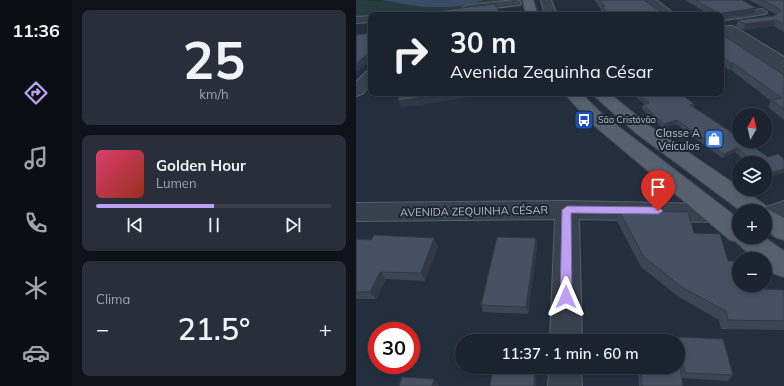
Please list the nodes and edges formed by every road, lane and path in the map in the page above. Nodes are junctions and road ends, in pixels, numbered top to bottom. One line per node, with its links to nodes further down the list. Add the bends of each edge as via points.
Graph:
1 (528, 0): 7 (main road)
2 (546, 0): 8 (street)
3 (649, 0): 9 (street)
4 (744, 3): 10 (street)
5 (516, 6): 6 (street)
6 (453, 10)
7 (531, 12)
8 (550, 12)
9 (666, 12)
10 (766, 15): 11 (street); 14 (street)
11 (724, 17)
12 (368, 19): 13 (street)
13 (356, 20)
14 (724, 22)
15 (368, 68): 16 (street)
16 (356, 70)
17 (368, 78): 18 (street)
18 (356, 91)
19 (575, 96): 25 (main road, via 596,118)
20 (603, 96): 21 (main road, via 642,129)
21 (747, 204)
22 (567, 210): 24 (street, AVENIDA ZEQUINHA CÉSAR); 25 (street, AVENIDA ZEQUINHA CÉSAR); 32 (street)
23 (784, 210): 26 (street)
24 (356, 212)
25 (712, 213): 28 (main road)
26 (772, 214)
27 (772, 221): 29 (main road)
28 (732, 228)
29 (784, 230)
30 (754, 244): 31 (main road)
31 (784, 266)
32 (566, 334)
33 (565, 374): 34 (street)
34 (565, 386)

